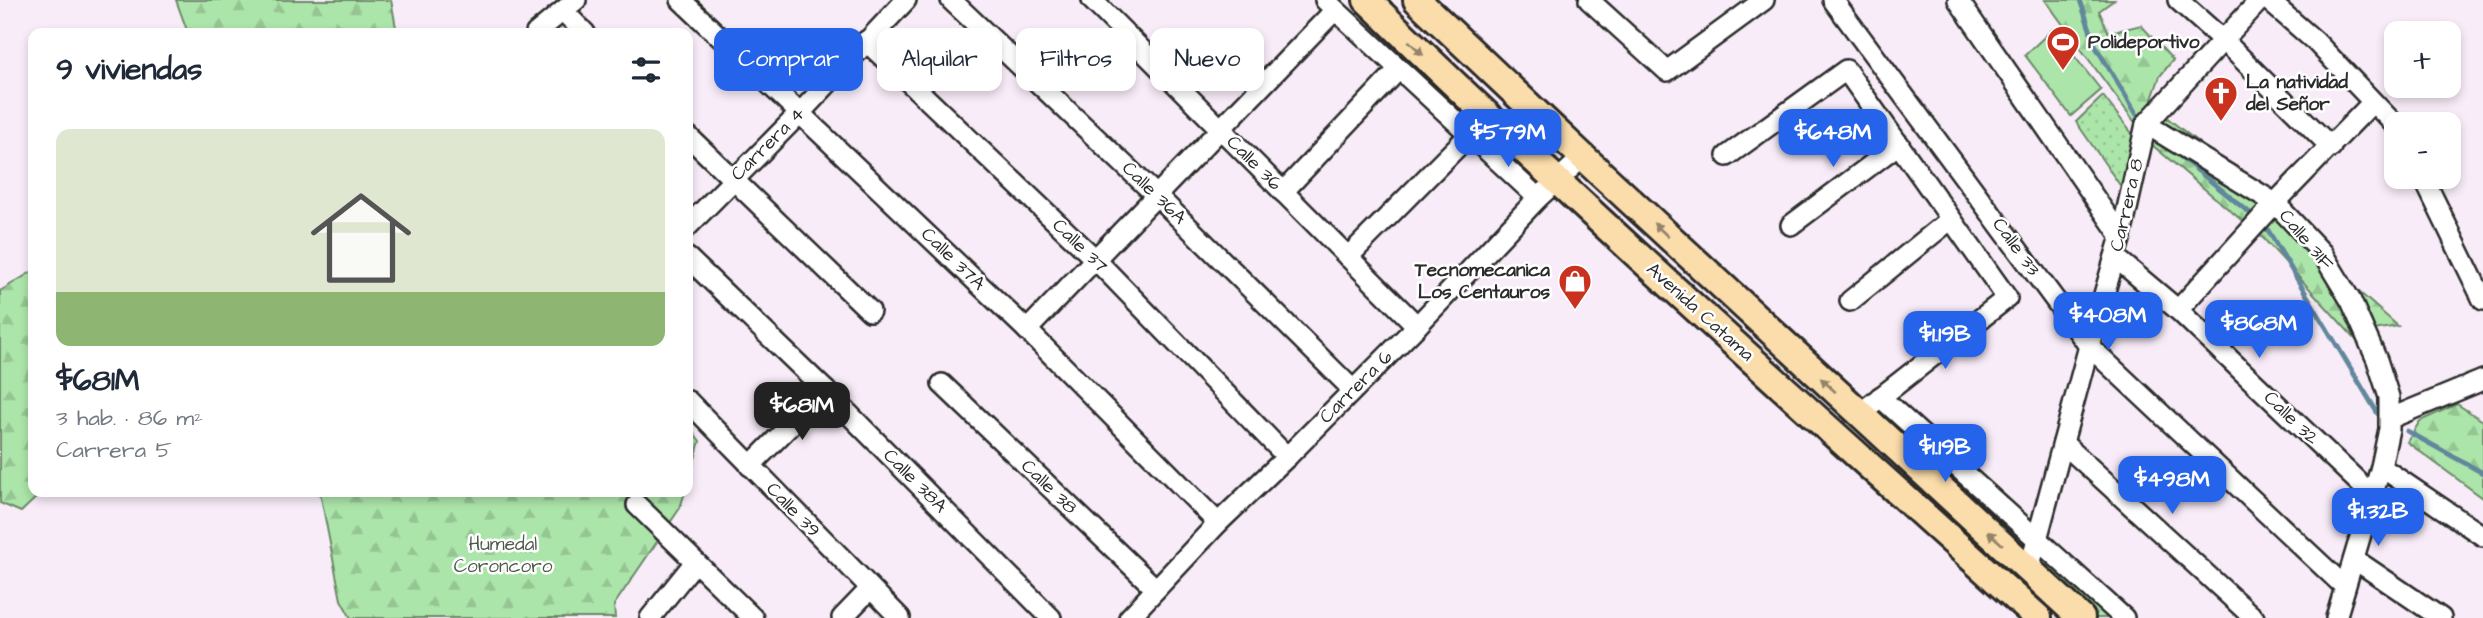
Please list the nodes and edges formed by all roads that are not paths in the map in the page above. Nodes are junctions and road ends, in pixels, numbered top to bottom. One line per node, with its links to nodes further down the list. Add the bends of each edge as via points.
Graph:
1 (681, 0): 22 (street, Calle 37A)
2 (906, 0): 18 (street, Carrera 4)
3 (951, 0): 36 (street, Calle 36A)
4 (1092, 0): 25 (street, Calle 36)
5 (1367, 0): 33 (main road, Avenida Catama, one-way to 33)
6 (1418, 0): 31 (main road, Avenida Catama)
7 (1589, 0): 8 (street, via 1667,71)
8 (1764, 0)
9 (1833, 0): 52 (street, Calle 33)
10 (1958, 0): 41 (street)
11 (2178, 0): 19 (street)
12 (2260, 0): 19 (street)
13 (2268, 0): 21 (street, via 2316,42)
14 (1330, 5): 20 (street, Avenida Catama); 25 (street)
15 (569, 6): 16 (street); 17 (street)
16 (542, 28)
17 (582, 28)
18 (866, 41): 22 (street, Carrera 4); 44 (street, Calle 37)
19 (2224, 41): 24 (street); 29 (street)
20 (1399, 69): 26 (street, Avenida Catama); 35 (street)
21 (2372, 103): 23 (street); 29 (street)
22 (800, 113): 32 (street, Carrera 4); 51 (street, Calle 37A)
23 (2384, 115)
24 (2146, 124): 37 (street, Calle 31F); 41 (street, Carrera 8)
25 (1220, 128): 35 (street, Calle 36); 36 (street)
26 (1469, 135): 33 (street, Avenida Catama); 42 (street)
27 (693, 141): 32 (street)
28 (1899, 144): 30 (street, via 1846,70); 38 (street); 40 (street)
29 (2331, 147): 37 (street)
30 (1727, 156)
31 (1583, 157): 33 (street, Carrera 6); 59 (main road, Avenida Catama, one-way to 31)
32 (732, 179): 39 (street, Carrera 4); 49 (street)
33 (1547, 189): 50 (street, Carrera 6); 82 (main road, Avenida Catama)
34 (2429, 189): 46 (street)
35 (1283, 192): 42 (street, Calle 36)
36 (1156, 195): 44 (street); 56 (street, Calle 36A)
37 (2275, 203): 48 (street); 60 (street, Calle 31F, via 2322,253 2351,301 2377,360)
38 (1951, 219): 47 (street); 57 (street, via 2007,298)
39 (693, 221)
40 (1791, 225)
41 (2121, 236): 43 (street, Carrera 8)
42 (1348, 257): 50 (street, Calle 36)
43 (2115, 257): 48 (street, Calle 32); 52 (street, Carrera 8)
44 (1095, 259): 51 (street); 62 (street, Calle 37)
45 (693, 263): 55 (street, Calle 38A)
46 (2483, 300)
47 (1850, 302)
48 (2178, 310): 65 (street, Calle 32)
49 (870, 311)
50 (1416, 326): 56 (street, Carrera 6)
51 (1027, 330): 67 (street, Calle 37A)
52 (2089, 346): 61 (street, Carrera 8); 73 (street, Calle 33)
53 (2483, 380): 60 (street)
54 (942, 384): 75 (street, Calle 38)
55 (825, 390): 63 (street); 80 (street, Calle 38A)
56 (1353, 390): 62 (street, Carrera 6)
57 (1880, 397): 59 (street); 69 (street)
58 (693, 406): 63 (street, Calle 39)
59 (1859, 414): 72 (main road, Avenida Catama, one-way to 59)
60 (2391, 418): 64 (street)
61 (2063, 443): 69 (street, Carrera 8); 85 (street)
62 (1287, 457): 67 (street, Carrera 6)
63 (750, 466): 74 (street, Calle 39)
64 (2381, 467): 65 (street); 68 (street)
65 (2372, 496): 70 (street)
66 (637, 505): 71 (street)
67 (1218, 523): 75 (street, Carrera 6)
68 (2483, 536)
69 (2038, 541): 72 (street, Carrera 8); 84 (street)
70 (2354, 559): 73 (street); 87 (street)
71 (695, 562): 76 (street); 77 (street)
72 (2029, 569): 83 (main road, Avenida Catama)
73 (2345, 587): 86 (street)
74 (870, 589): 78 (street); 79 (street, Calle 39)
75 (1156, 589): 81 (street, Carrera 6)
76 (650, 618)
77 (753, 618)
78 (842, 618)
79 (900, 618)
80 (1051, 618)
81 (1129, 618)
82 (2038, 618)
83 (2081, 618)
84 (2124, 618)
85 (2254, 618)
86 (2336, 618)
87 (2441, 618)

